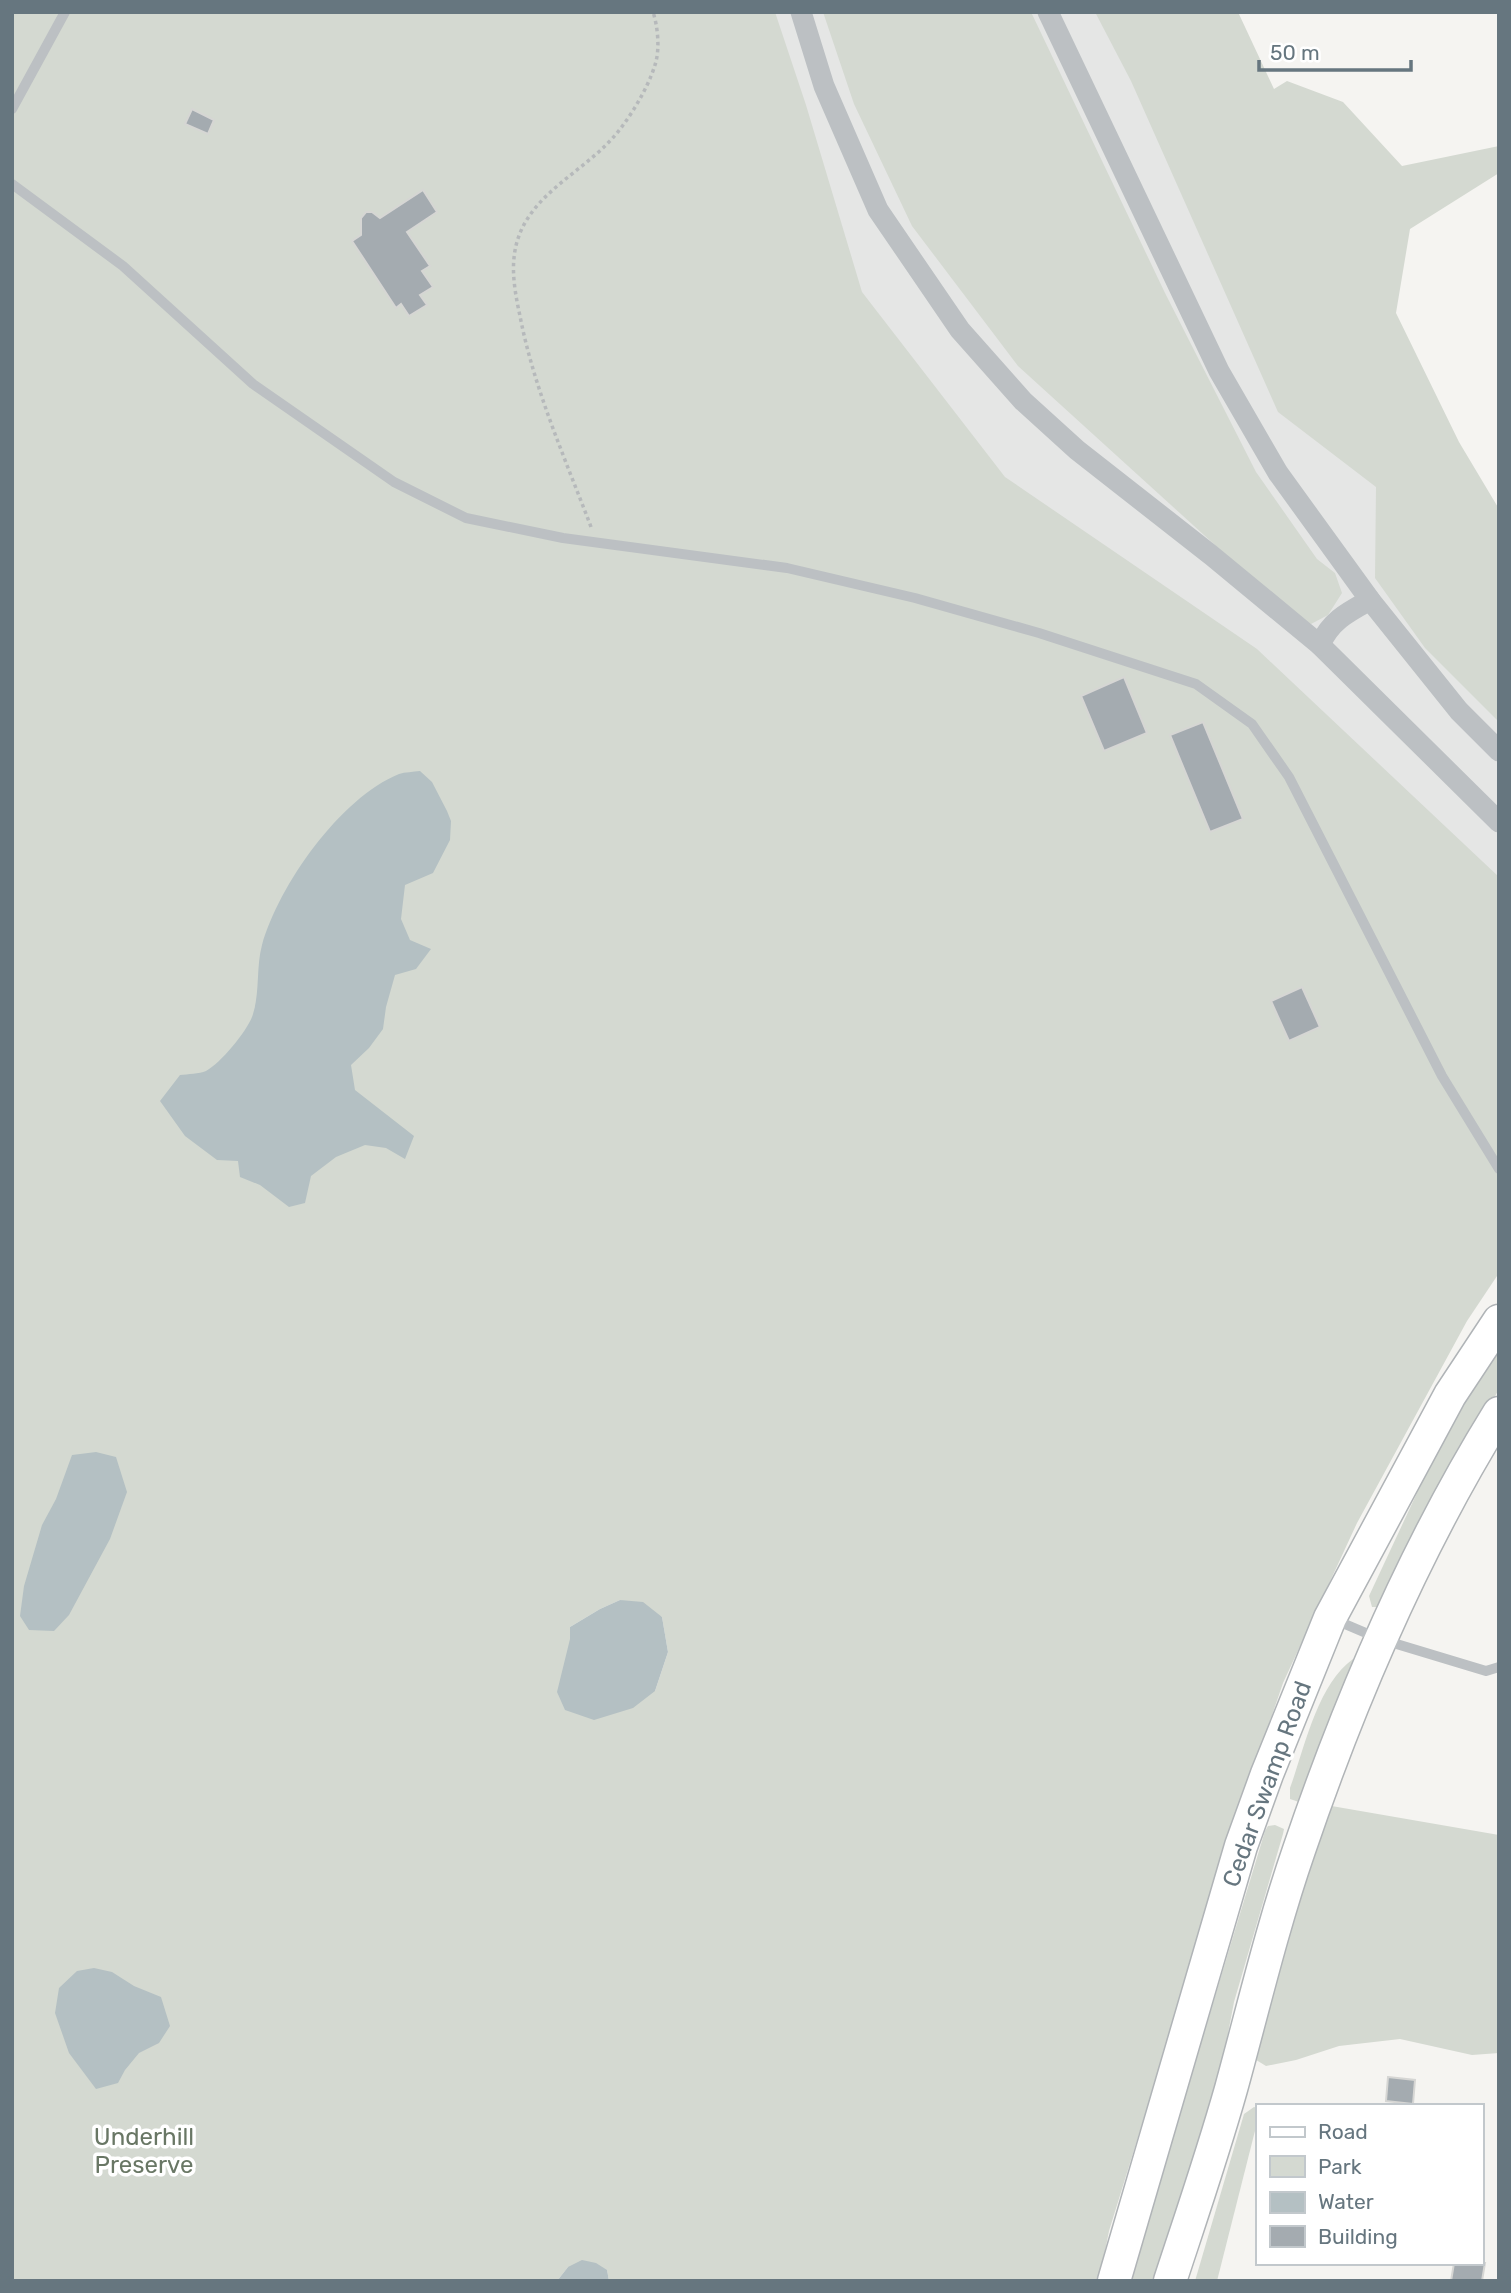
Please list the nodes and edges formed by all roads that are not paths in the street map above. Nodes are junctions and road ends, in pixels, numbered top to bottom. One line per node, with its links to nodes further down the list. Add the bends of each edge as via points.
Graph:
1 (65, 12): 4 (lane)
2 (801, 12): 7 (street, via 824,86 878,210 960,330 1023,401 1077,450)
3 (1048, 12): 6 (street, via 1219,371 1278,473)
4 (12, 109)
5 (12, 184): 10 (lane, via 123,266 253,384 394,482 466,518 563,538 787,568 1039,633 1196,684 1252,724 1289,777 1442,1076)
6 (1370, 600): 7 (street, via 1341,616 1325,632); 8 (street, via 1459,711)
7 (1320, 645): 9 (street)
8 (1499, 751)
9 (1499, 822)
10 (1499, 1169)
11 (1499, 1321): 13 (main road, Cedar Swamp Road, via 1450,1395)
12 (1499, 1413): 14 (main road, via 1403,1586)
13 (1330, 1618): 14 (lane); 16 (main road, Cedar Swamp Road, via 1241,1846)
14 (1380, 1639): 15 (lane, via 1486,1671); 17 (main road, via 1298,1852)
15 (1499, 1667)
16 (1114, 2281)
17 (1170, 2281)

